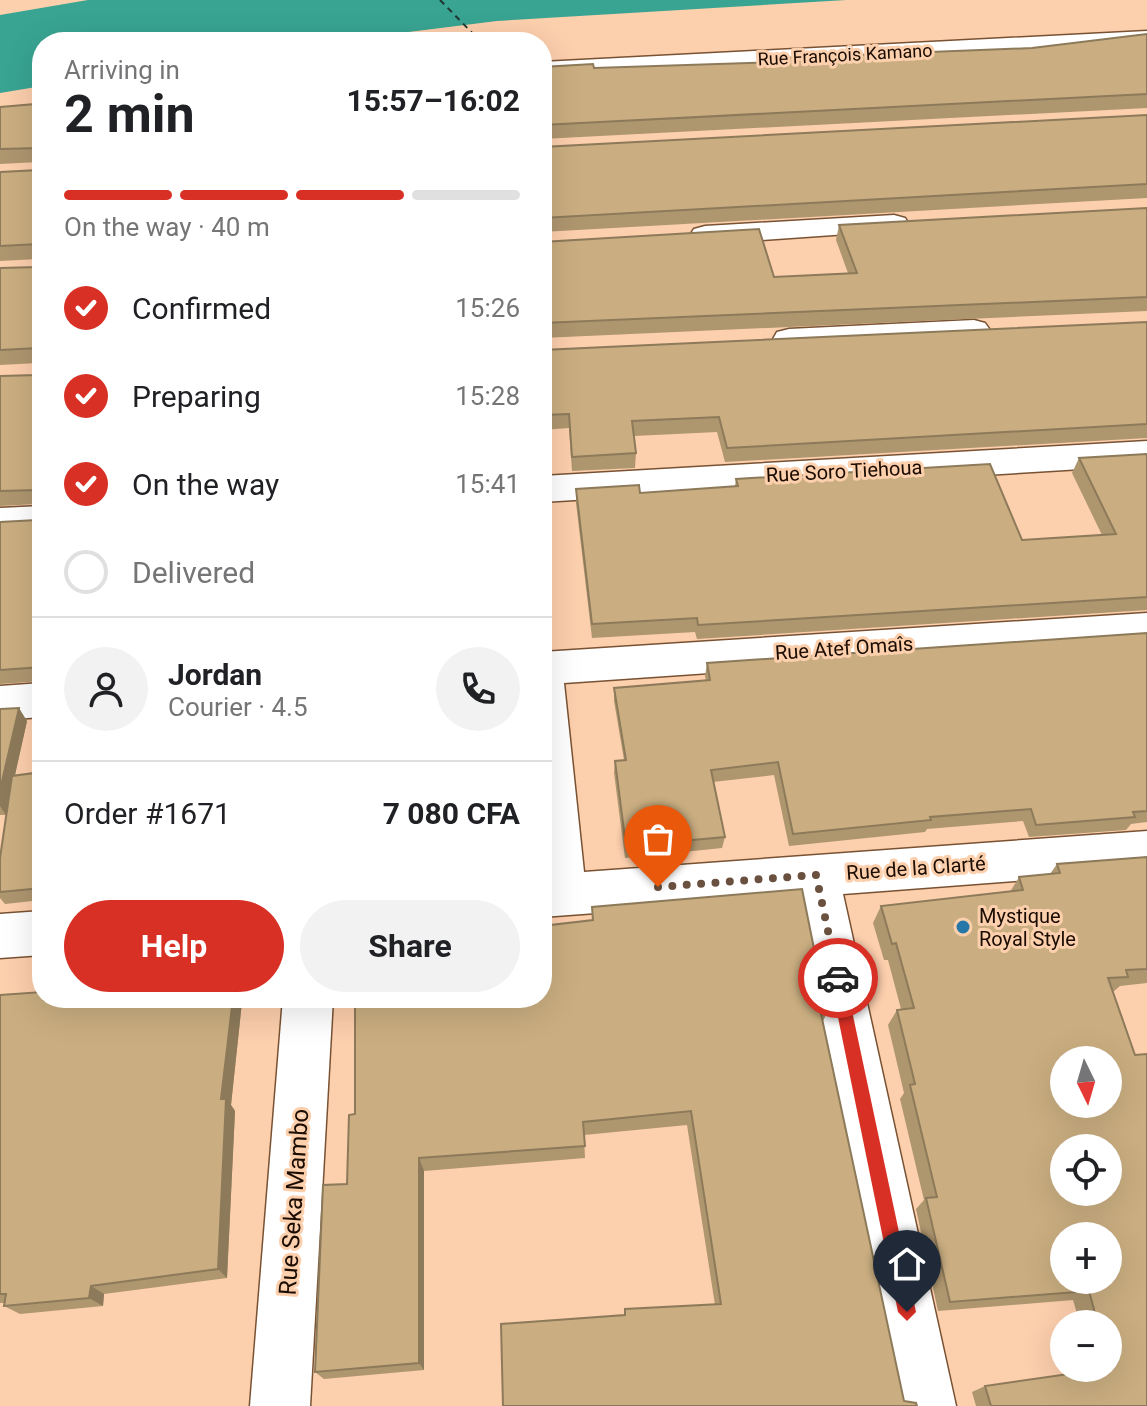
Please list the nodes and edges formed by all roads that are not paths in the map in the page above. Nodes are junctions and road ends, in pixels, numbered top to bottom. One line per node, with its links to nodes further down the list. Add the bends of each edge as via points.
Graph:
1 (1147, 39): 2 (street, Rue François Kamano)
2 (552, 69)
3 (924, 222): 4 (street)
4 (669, 237)
5 (1009, 329): 6 (street)
6 (761, 341)
7 (1147, 453): 8 (street, Rue Soro Tiehoua)
8 (552, 488)
9 (32, 519): 10 (street)
10 (0, 521)
11 (1147, 628): 12 (street, Rue Atef Omaîs)
12 (552, 667)
13 (32, 701): 14 (street)
14 (0, 703)
15 (1147, 851): 17 (street, Rue de la Clarté)
16 (552, 874): 18 (street)
17 (816, 875): 18 (street, Rue de la Clarté); 23 (street)
18 (553, 895)
19 (32, 934): 20 (street)
20 (0, 936)
21 (307, 1008): 22 (street, Rue Seka Mambo)
22 (280, 1406)
23 (926, 1406)

